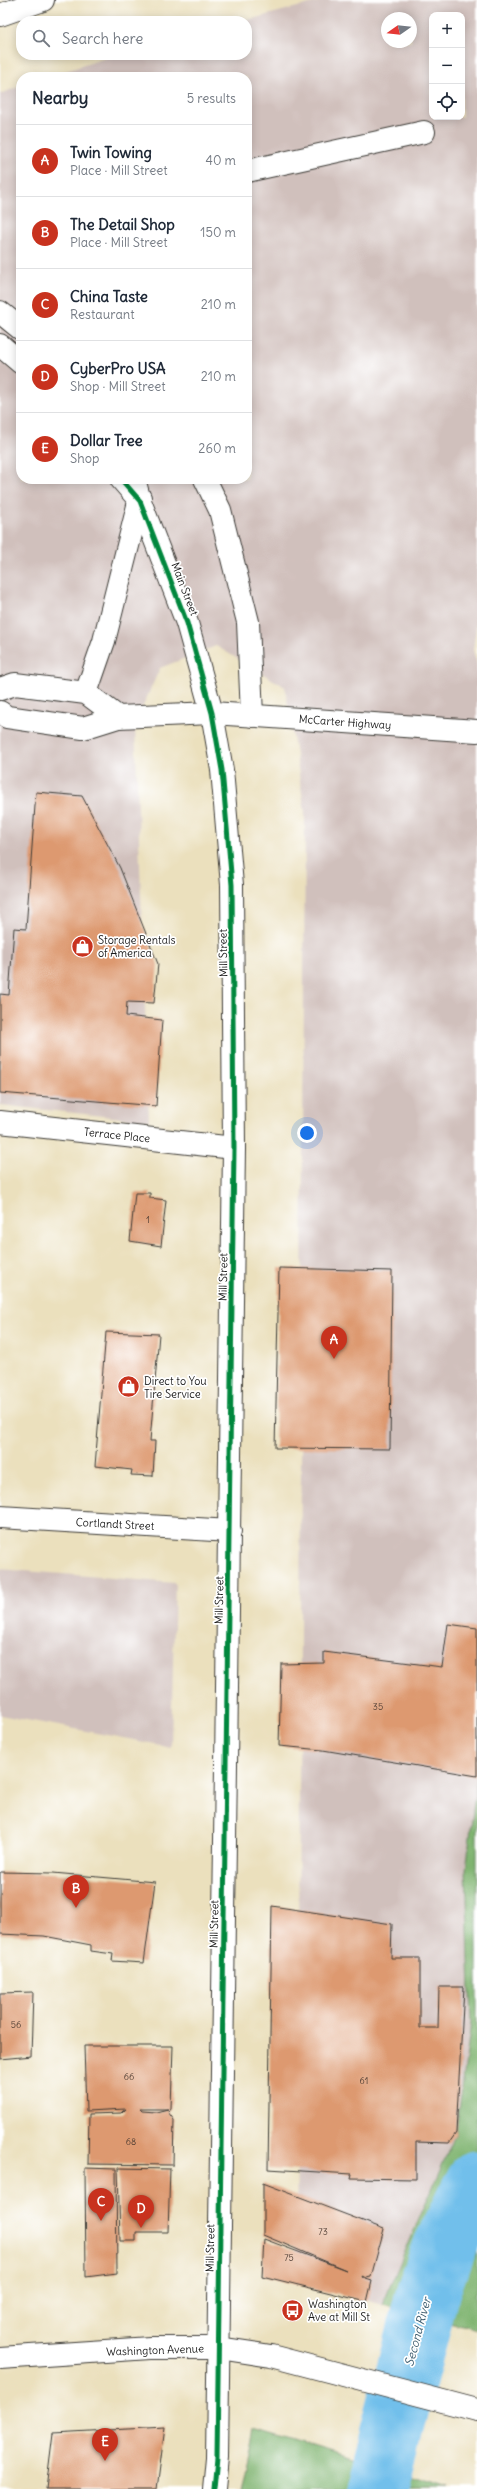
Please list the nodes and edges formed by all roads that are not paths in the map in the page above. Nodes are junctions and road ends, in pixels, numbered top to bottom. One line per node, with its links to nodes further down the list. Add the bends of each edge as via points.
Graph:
1 (43, 0): 2 (main road)
2 (0, 15)
3 (424, 132): 4 (main road)
4 (252, 170)
5 (0, 312): 6 (main road)
6 (16, 325)
7 (0, 345): 8 (main road)
8 (16, 359)
9 (125, 484): 13 (main road, Main Street)
10 (135, 484): 13 (main road)
11 (142, 484): 13 (main road)
12 (207, 484): 19 (main road, via 220,510 248,622)
13 (140, 501): 15 (main road, via 104,641); 17 (main road, Main Street, via 188,623)
14 (0, 689): 15 (main road, via 15,684)
15 (86, 692): 18 (main road)
16 (0, 712): 18 (main road, McCarter Highway, via 7,717 83,728)
17 (212, 713): 18 (main road, McCarter Highway); 19 (main road, McCarter Highway); 22 (main road, Mill Street, via 224,785 232,885)
18 (118, 716)
19 (252, 716): 20 (main road, McCarter Highway)
20 (477, 731)
21 (0, 1122): 22 (main road, Terrace Place)
22 (234, 1148): 24 (main road, Mill Street)
23 (0, 1517): 24 (main road, Cortlandt Street)
24 (230, 1531): 25 (main road, Mill Street)
25 (219, 2348): 26 (main road, Washington Avenue, via 150,2348); 27 (main road, Washington Avenue, via 271,2356); 28 (main road, Mill Street)
26 (0, 2358)
27 (477, 2410)
28 (214, 2489)

